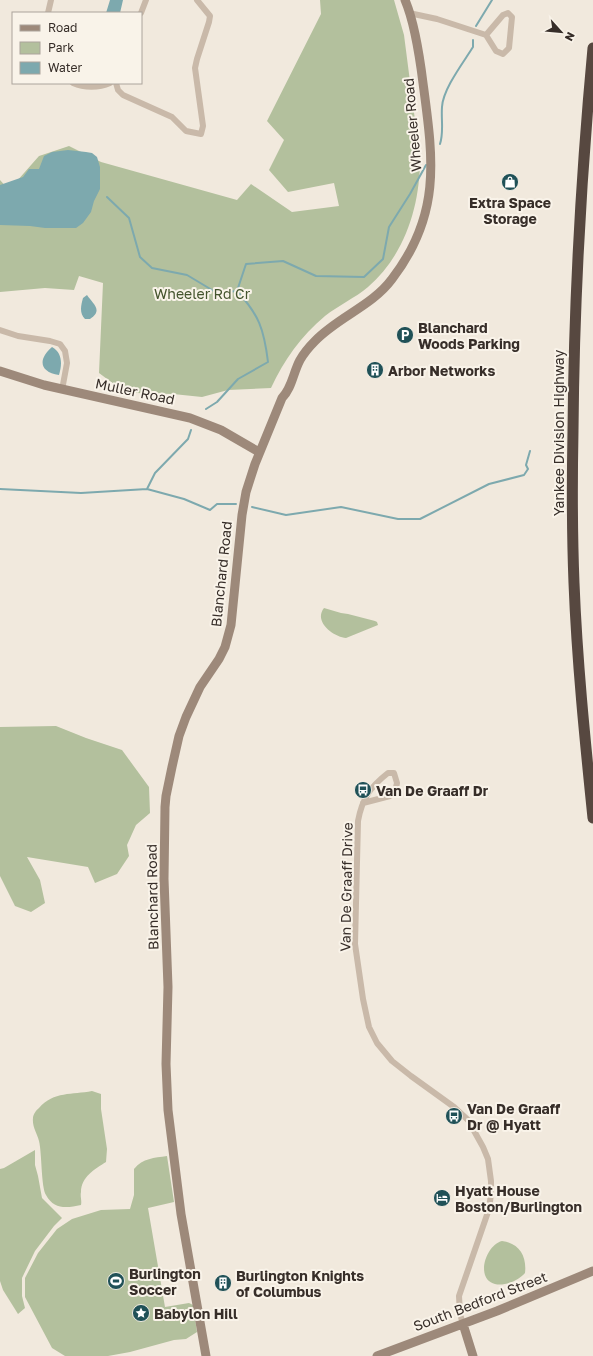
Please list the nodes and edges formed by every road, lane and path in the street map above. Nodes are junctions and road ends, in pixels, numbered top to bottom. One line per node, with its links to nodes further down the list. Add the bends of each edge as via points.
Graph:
1 (51, 0): 5 (street)
2 (146, 0): 6 (street)
3 (197, 0): 12 (street, via 210,16 195,68 203,126 201,134 186,131 172,117 123,95)
4 (404, 0): 7 (main road, Wheeler Road)
5 (48, 12)
6 (141, 12)
7 (409, 13): 8 (street); 16 (main road, Wheeler Road, via 421,69 431,147 430,192 422,226 404,263 383,290 325,332 306,350)
8 (486, 35): 8 (street, via 496,51 504,54 509,48 512,17 508,13 503,15)
9 (593, 48): 18 (highway, Yankee Division Highway, via 578,242 573,356 572,487 578,656)
10 (78, 84): 11 (street)
11 (106, 84)
12 (116, 84)
13 (0, 330): 15 (street, via 60,344 65,350 67,363)
14 (0, 371): 15 (main road, Muller Road)
15 (62, 390): 16 (main road, Muller Road, via 190,418 221,430)
16 (259, 452): 21 (main road, Blanchard Road, via 244,503 228,639 186,717 172,767 166,802 164,879 168,987 168,1107 181,1214)
17 (363, 803): 17 (street, Van De Graaff Drive, via 390,796 395,792 398,783 394,773 388,773 376,782); 20 (street, Van De Graaff Drive, via 358,822 356,944 369,1027 377,1043 392,1061 465,1116 483,1146 490,1168 489,1209 458,1300)
18 (593, 818)
19 (593, 1271): 20 (main road, South Bedford Street)
20 (463, 1324): 22 (main road, South Bedford Street); 23 (main road)
21 (206, 1356)
22 (377, 1356)
23 (473, 1356)

